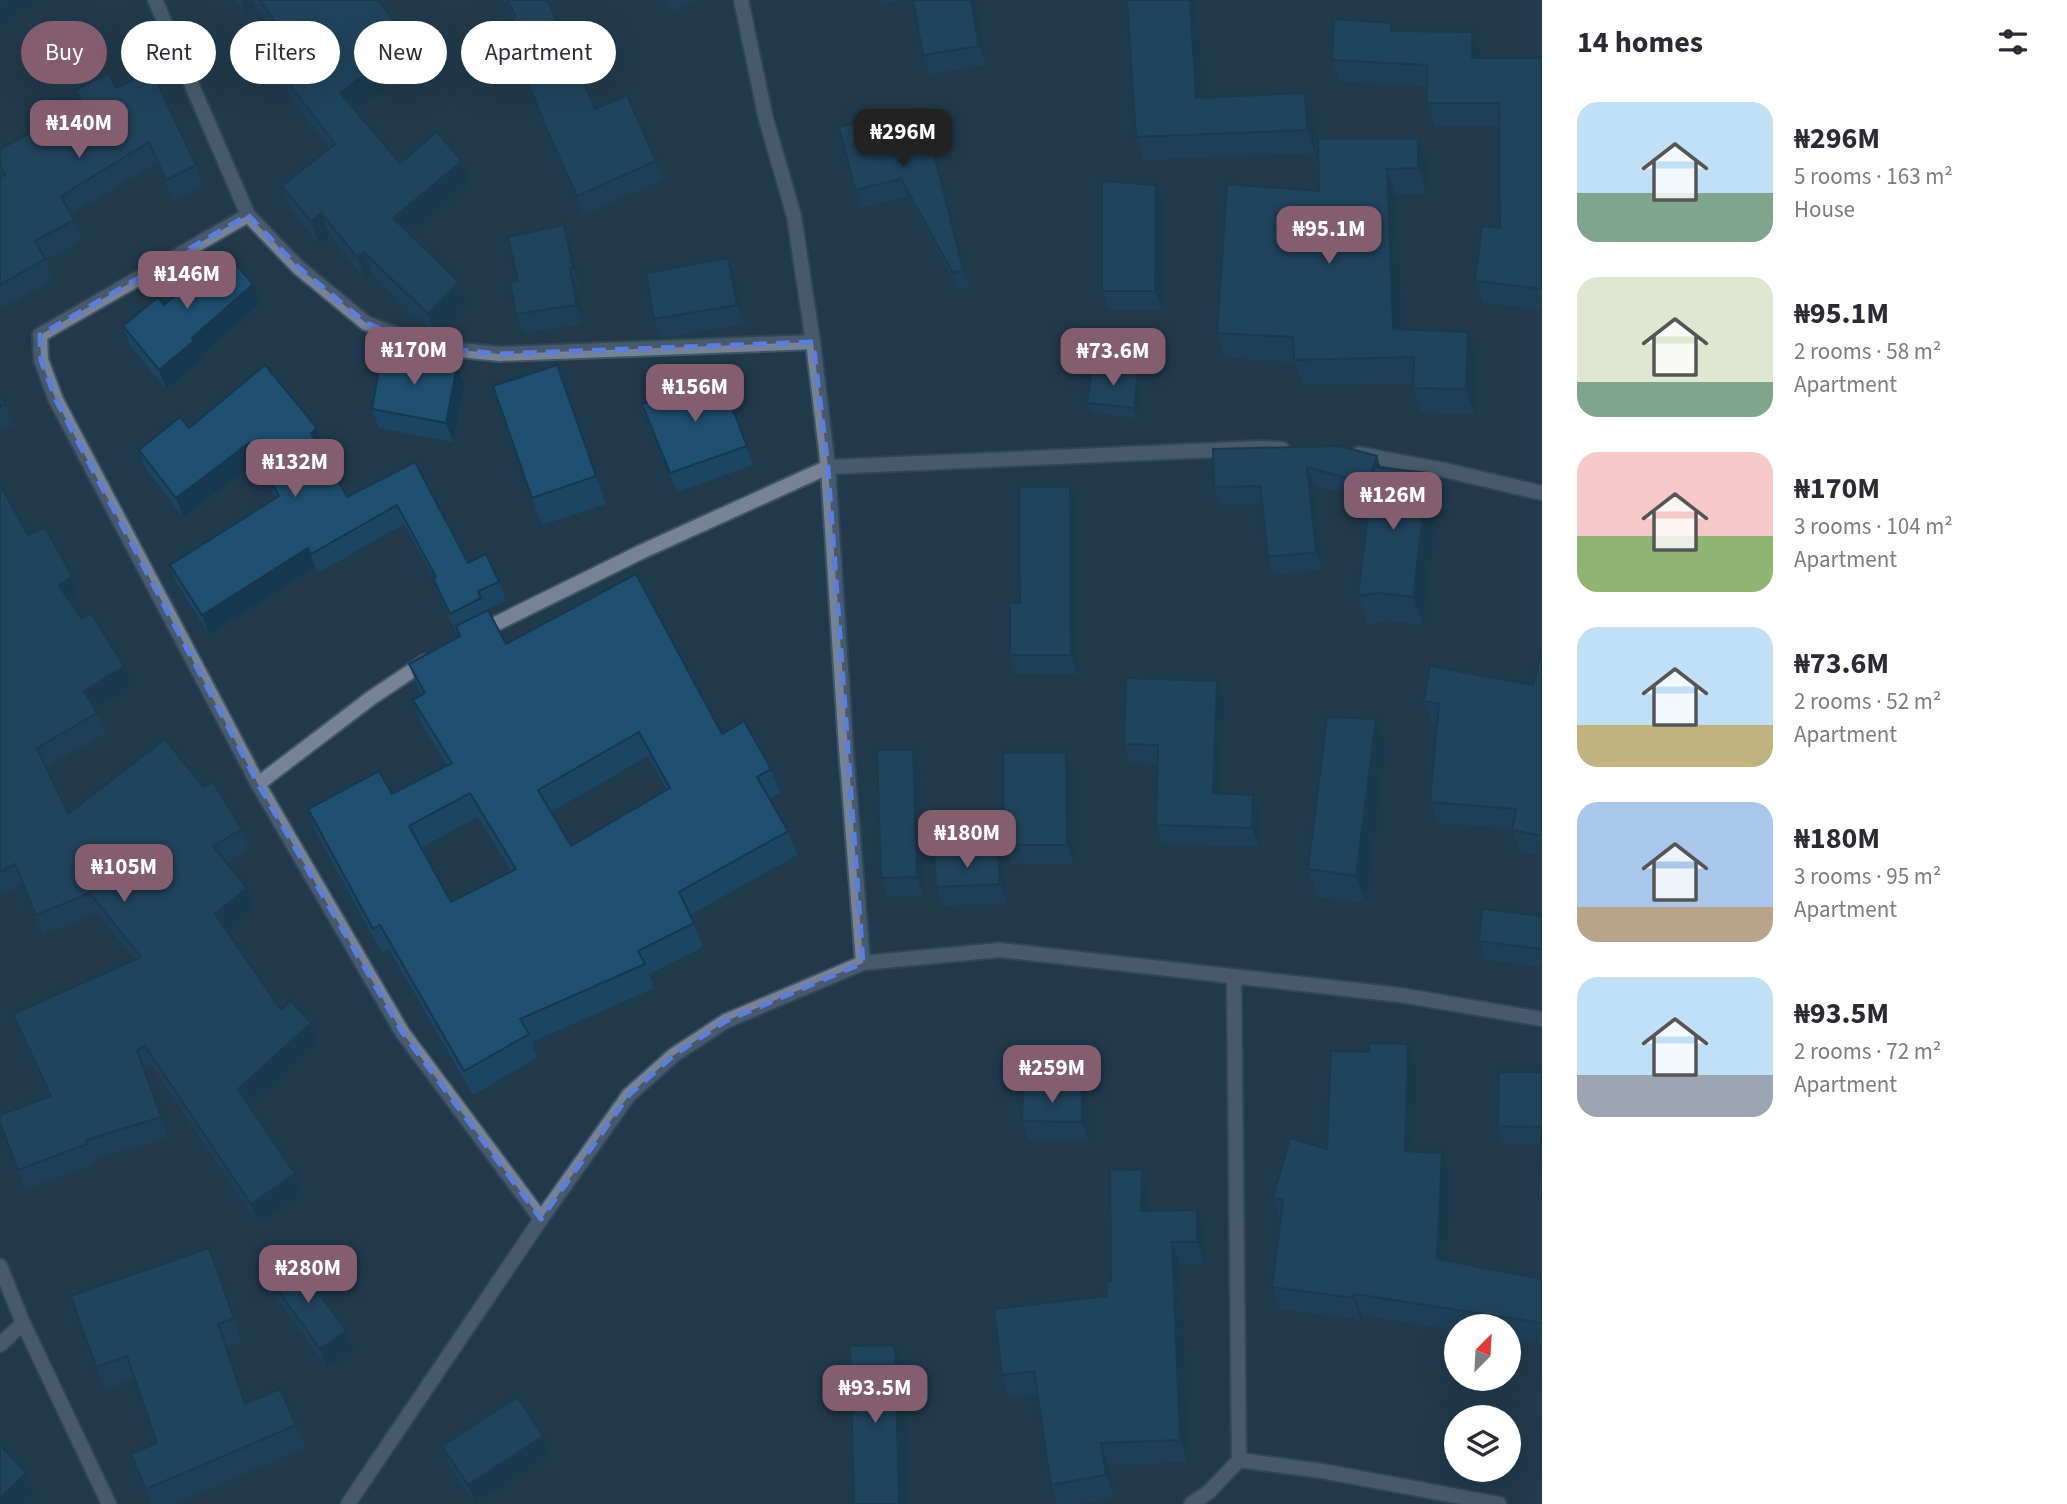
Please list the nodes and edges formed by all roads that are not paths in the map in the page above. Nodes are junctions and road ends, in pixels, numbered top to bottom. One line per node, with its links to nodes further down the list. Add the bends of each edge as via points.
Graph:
1 (155, 0): 3 (street)
2 (741, 0): 4 (street, via 766,119 794,216)
3 (247, 215): 4 (street, via 298,267 366,323 429,346 500,354); 11 (street, via 40,335 41,360 56,400)
4 (813, 342): 7 (street)
5 (1299, 450): 7 (street)
6 (1338, 453): 8 (street, via 1377,457)
7 (828, 467): 9 (street); 12 (street)
8 (1542, 493)
9 (470, 637)
10 (435, 656): 11 (street)
11 (258, 784): 15 (street, via 402,1032)
12 (863, 964): 13 (street, via 1000,950); 15 (street, via 726,1021 674,1055 629,1095)
13 (1234, 977): 14 (street, via 1400,995); 19 (street)
14 (1542, 1019)
15 (541, 1219): 21 (street)
16 (0, 1266): 17 (street)
17 (23, 1323): 18 (street); 20 (street)
18 (0, 1345)
19 (1239, 1460): 22 (street); 23 (street)
20 (109, 1504)
21 (348, 1504)
22 (1191, 1504)
23 (1499, 1504)

